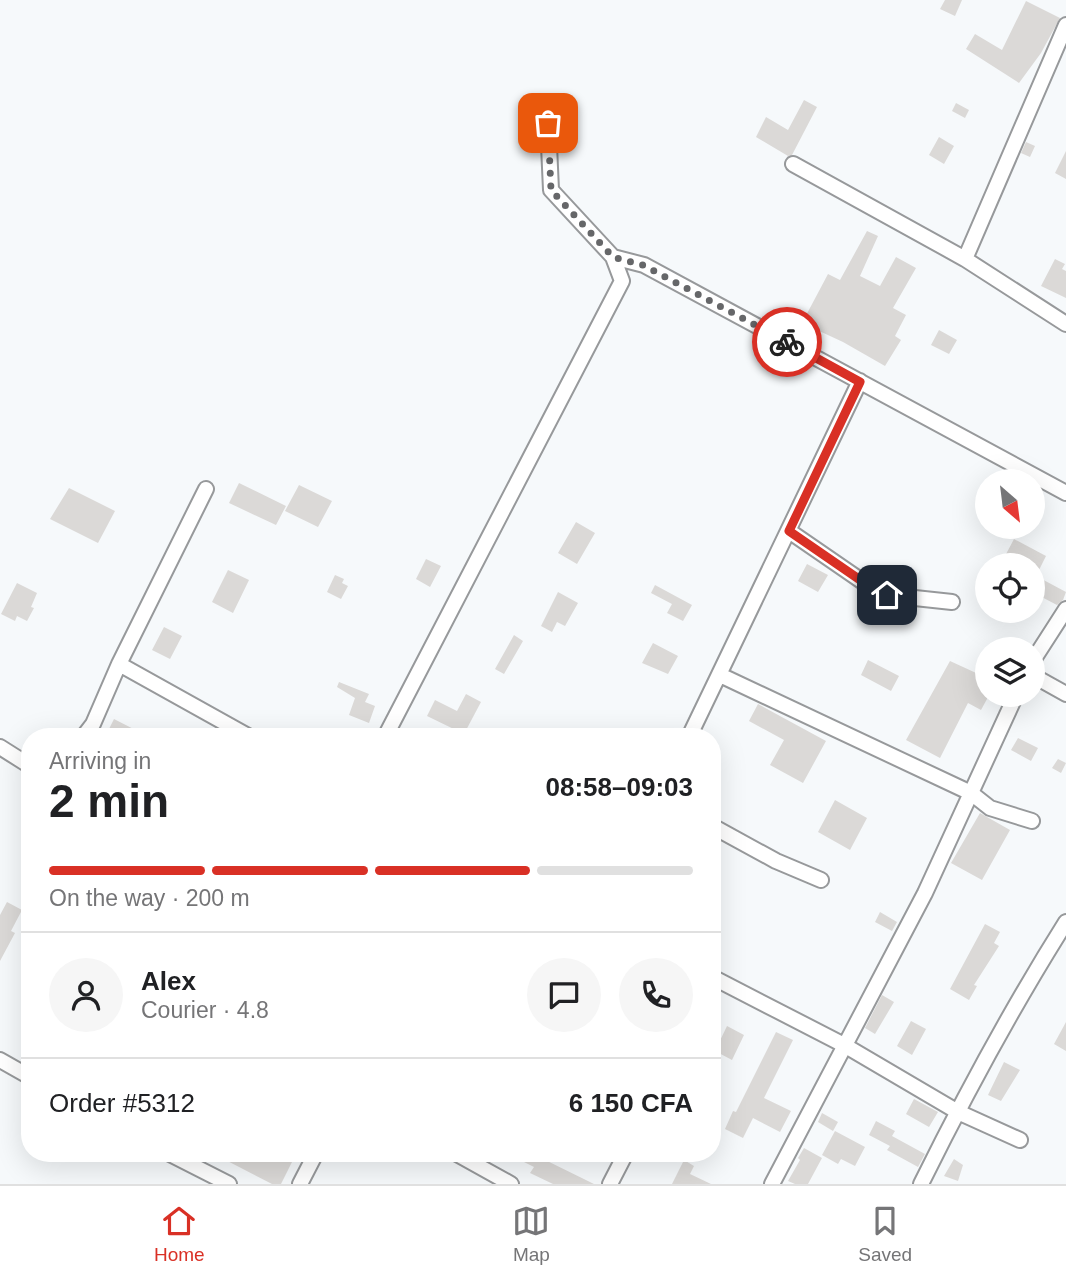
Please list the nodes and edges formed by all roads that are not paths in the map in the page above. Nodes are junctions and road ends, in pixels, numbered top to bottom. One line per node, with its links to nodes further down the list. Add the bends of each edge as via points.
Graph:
1 (1066, 25): 5 (street)
2 (548, 123): 4 (street, via 551,190)
3 (793, 164): 5 (street)
4 (613, 257): 7 (street, via 643,265); 21 (street, via 622,281)
5 (965, 259): 6 (street)
6 (1066, 324)
7 (860, 382): 9 (street); 10 (street)
8 (206, 489): 14 (street)
9 (1066, 493)
10 (789, 531): 11 (street, via 887,595); 15 (street)
11 (952, 601)
12 (1066, 609): 13 (street)
13 (1045, 642)
14 (119, 663): 19 (street); 20 (street)
15 (720, 675): 22 (street); 25 (street)
16 (1045, 682): 17 (street)
17 (1066, 694)
18 (1010, 707): 25 (street)
19 (90, 728)
20 (230, 728)
21 (390, 728)
22 (694, 728)
23 (0, 747): 24 (street)
24 (21, 760)
25 (971, 793): 26 (street, via 990,808); 31 (street, via 925,893)
26 (1032, 821)
27 (721, 830): 28 (street)
28 (821, 880)
29 (1066, 922): 34 (street)
30 (721, 984): 31 (street)
31 (844, 1045): 34 (street); 44 (street)
32 (0, 1060): 33 (street)
33 (21, 1072)
34 (958, 1112): 35 (street); 45 (street)
35 (1020, 1140)
36 (186, 1162): 40 (street)
37 (311, 1162): 41 (street)
38 (471, 1162): 42 (street)
39 (621, 1162): 43 (street)
40 (229, 1184)
41 (300, 1184)
42 (511, 1184)
43 (610, 1184)
44 (772, 1184)
45 (921, 1184)

